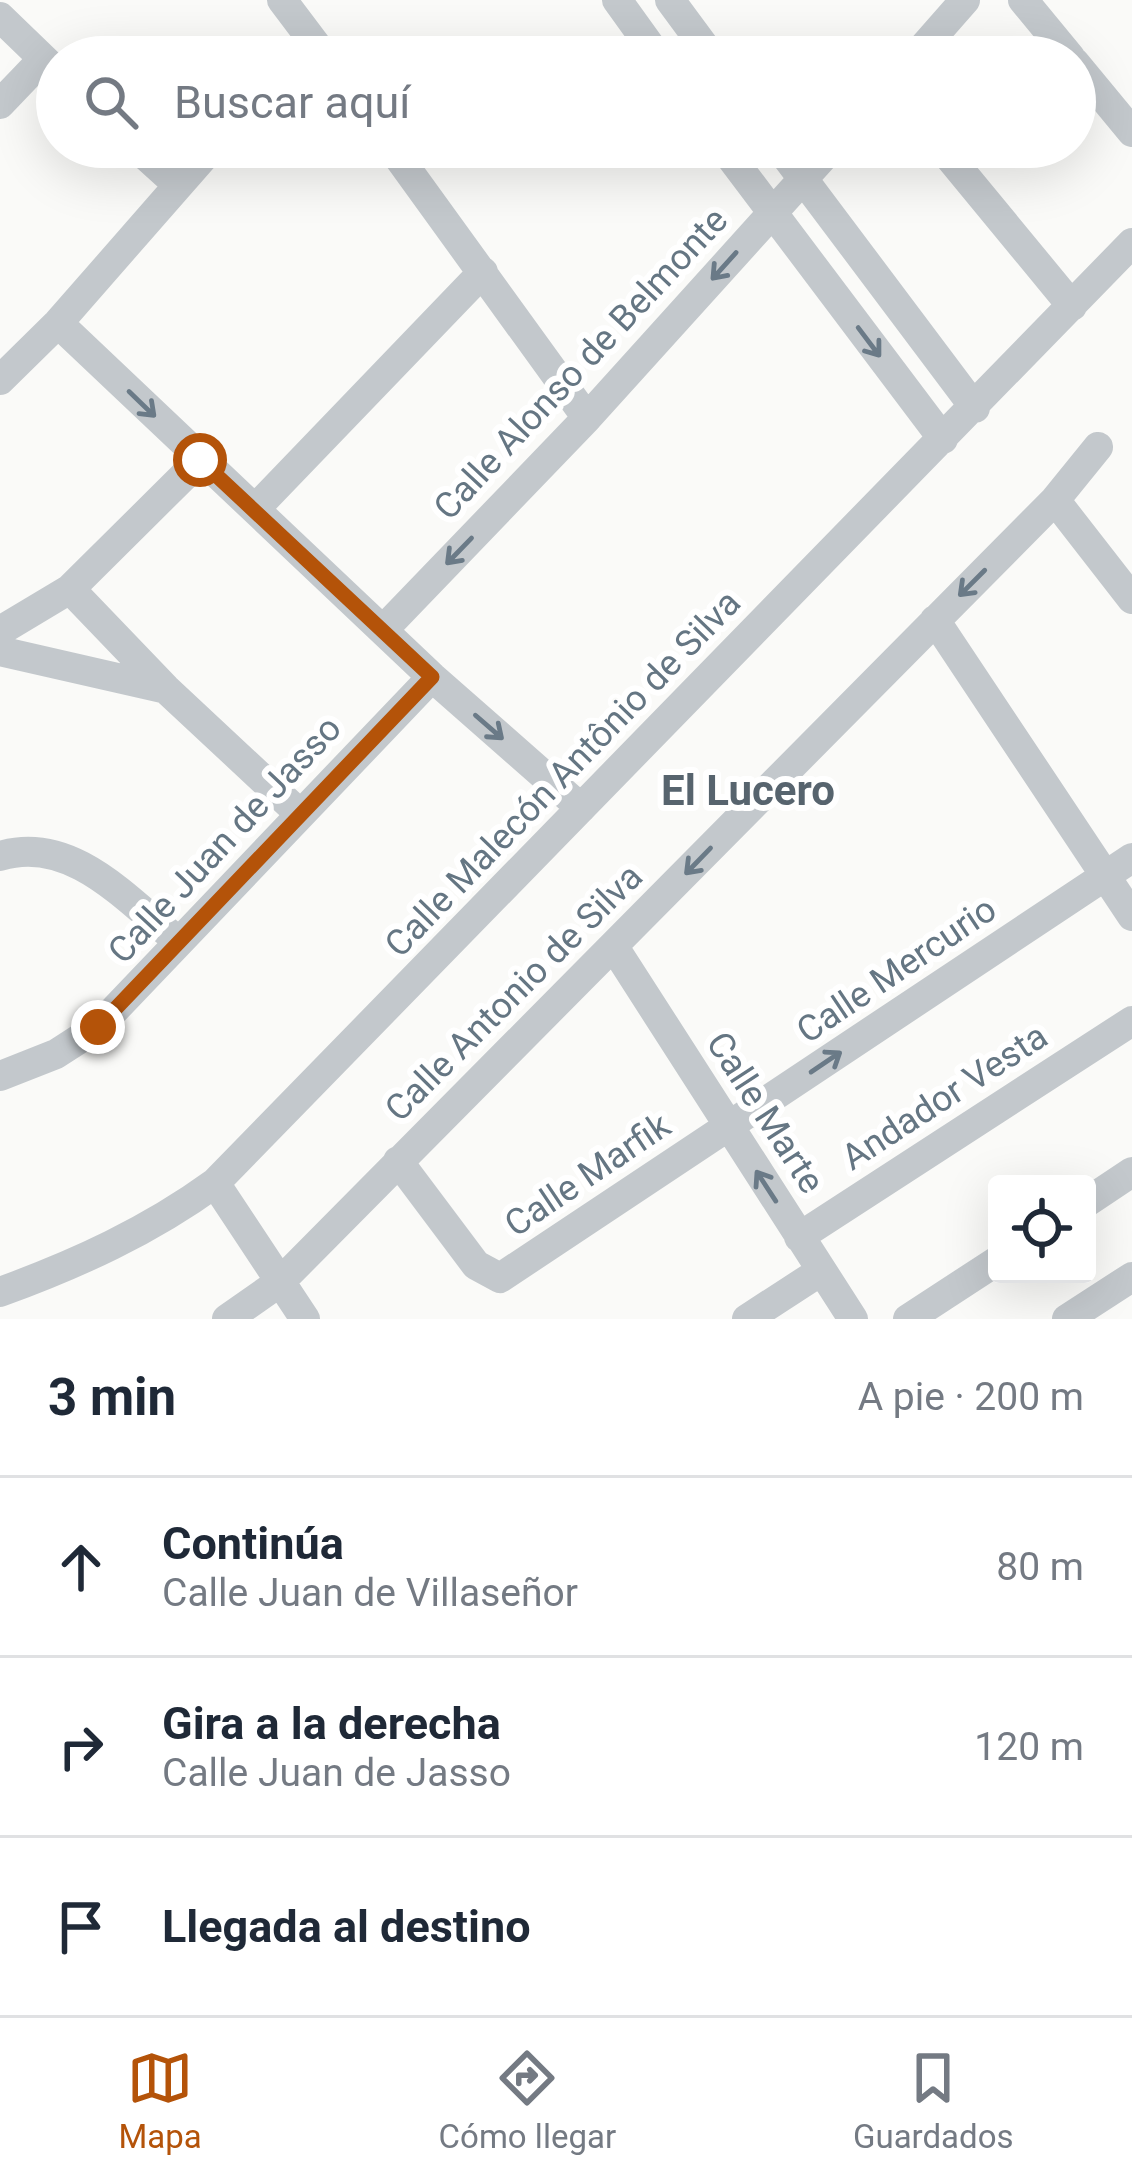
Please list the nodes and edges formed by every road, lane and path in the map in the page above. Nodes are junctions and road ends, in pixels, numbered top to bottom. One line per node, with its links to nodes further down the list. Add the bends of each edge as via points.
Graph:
1 (282, 0): 7 (street)
2 (617, 0): 8 (street)
3 (670, 0): 9 (street)
4 (965, 0): 10 (street)
5 (1023, 0): 11 (street)
6 (0, 17): 12 (street)
7 (301, 36)
8 (643, 36)
9 (697, 36)
10 (933, 36)
11 (1052, 36)
12 (36, 52)
13 (36, 77): 15 (street)
14 (1096, 89): 16 (street)
15 (0, 104)
16 (1132, 132)
17 (159, 168): 25 (street)
18 (193, 168): 25 (street)
19 (406, 168): 28 (street)
20 (738, 168): 26 (street)
21 (794, 168): 24 (street)
22 (812, 168): 24 (street, Calle Alonso de Belmonte)
23 (958, 168): 29 (street)
24 (802, 179): 26 (street, Calle Alonso de Belmonte); 32 (street)
25 (178, 185): 30 (street)
26 (772, 214): 33 (street, Calle Alonso de Belmonte, one-way to 33); 34 (street, one-way to 34)
27 (1132, 243): 29 (street, Calle Malecón Antônio de Silva)
28 (483, 272): 33 (street); 38 (street)
29 (1072, 306): 32 (street, Calle Malecón Antônio de Silva)
30 (58, 323): 31 (street); 36 (street, one-way to 36)
31 (0, 380)
32 (975, 407): 34 (street, Calle Malecón Antônio de Silva)
33 (587, 418): 42 (street, Calle Alonso de Belmonte, one-way to 42)
34 (943, 439): 47 (street, Calle Malecón Antônio de Silva)
35 (1098, 447): 37 (street, Calle Antonio de Silva)
36 (200, 460): 38 (street); 39 (street)
37 (1055, 500): 40 (street); 41 (street, Calle Antonio de Silva, one-way to 41)
38 (255, 509): 42 (street)
39 (70, 589): 43 (street); 46 (street)
40 (1132, 599)
41 (935, 620): 51 (street); 54 (street, Calle Antonio de Silva, one-way to 54)
42 (382, 630): 45 (street)
43 (0, 631)
44 (0, 651): 46 (street)
45 (432, 677): 47 (street, one-way to 47); 48 (street, Calle Juan de Jasso)
46 (166, 689): 48 (street)
47 (581, 808): 60 (street, Calle Malecón Antônio de Silva)
48 (299, 813): 53 (street, Calle Juan de Jasso)
49 (0, 856): 53 (street, via 30,849 67,857)
50 (1132, 858): 51 (street, Calle Mercurio)
51 (1106, 876): 52 (street); 57 (street, Calle Mercurio, one-way to 51)
52 (1132, 916)
53 (178, 941): 56 (street, Calle Juan de Jasso, via 79,1042)
54 (614, 947): 57 (street, Calle Marte); 58 (street, Calle Antonio de Silva)
55 (1132, 1021): 62 (street, Andador Vesta)
56 (0, 1076)
57 (728, 1127): 58 (street, Calle Marfik, via 500,1278 476,1265); 62 (street, Calle Marte, one-way to 57)
58 (398, 1161): 65 (street, Calle Antonio de Silva)
59 (1132, 1172): 61 (street)
60 (219, 1189): 65 (street); 67 (street, Calle Malecón Antônio de Silva, via 67,1268)
61 (1096, 1196)
62 (799, 1237): 64 (street, Calle Marte)
63 (988, 1267): 72 (street)
64 (821, 1270): 70 (street); 71 (street, Calle Marte)
65 (274, 1274): 68 (street, Calle Antonio de Silva); 69 (street)
66 (1132, 1277): 73 (street)
67 (0, 1292)
68 (226, 1319)
69 (305, 1319)
70 (747, 1319)
71 (853, 1319)
72 (908, 1319)
73 (1067, 1319)

